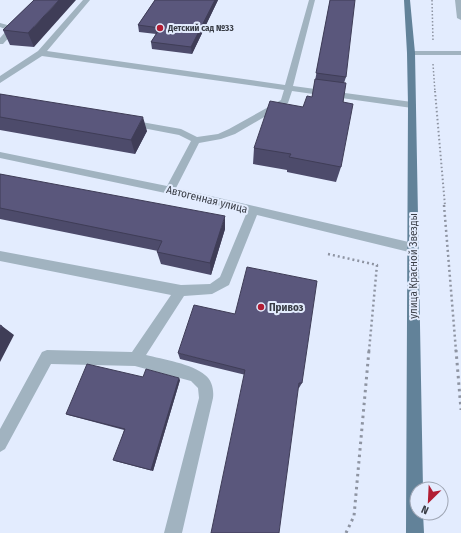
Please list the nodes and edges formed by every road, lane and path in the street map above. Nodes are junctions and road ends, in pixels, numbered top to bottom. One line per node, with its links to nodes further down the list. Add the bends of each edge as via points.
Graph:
1 (87, 0): 11 (street)
2 (312, 0): 16 (street)
3 (407, 0): 12 (main road, улица Красной Звезды)
4 (432, 0): 13 (path)
5 (458, 0): 6 (street)
6 (461, 18)
7 (22, 19): 9 (street)
8 (0, 25): 9 (street)
9 (12, 29): 10 (street)
10 (0, 42)
11 (41, 53): 15 (street); 16 (street)
12 (411, 53): 13 (street); 17 (main road, улица Красной Звезды)
13 (434, 53): 14 (street); 28 (path, via 433,68)
14 (461, 53)
15 (0, 80)
16 (288, 87): 17 (street); 19 (street, via 285,101 262,113 245,126 223,135)
17 (412, 105): 23 (main road, улица Красной Звезды)
18 (118, 121): 19 (street, via 181,132)
19 (196, 140): 21 (street)
20 (0, 155): 21 (street, Автогенная улица)
21 (170, 190): 22 (street, Автогенная улица)
22 (253, 210): 23 (street, Автогенная улица); 26 (street, via 226,281 212,289)
23 (413, 248): 32 (main road, улица Красной Звезды)
24 (328, 254): 31 (path, via 377,264 354,516)
25 (0, 256): 26 (street)
26 (181, 291): 27 (street)
27 (135, 359): 29 (street, via 48,357); 30 (street, via 200,378 207,391)
28 (461, 410)
29 (0, 444)
30 (173, 533)
31 (346, 533)
32 (415, 533)

